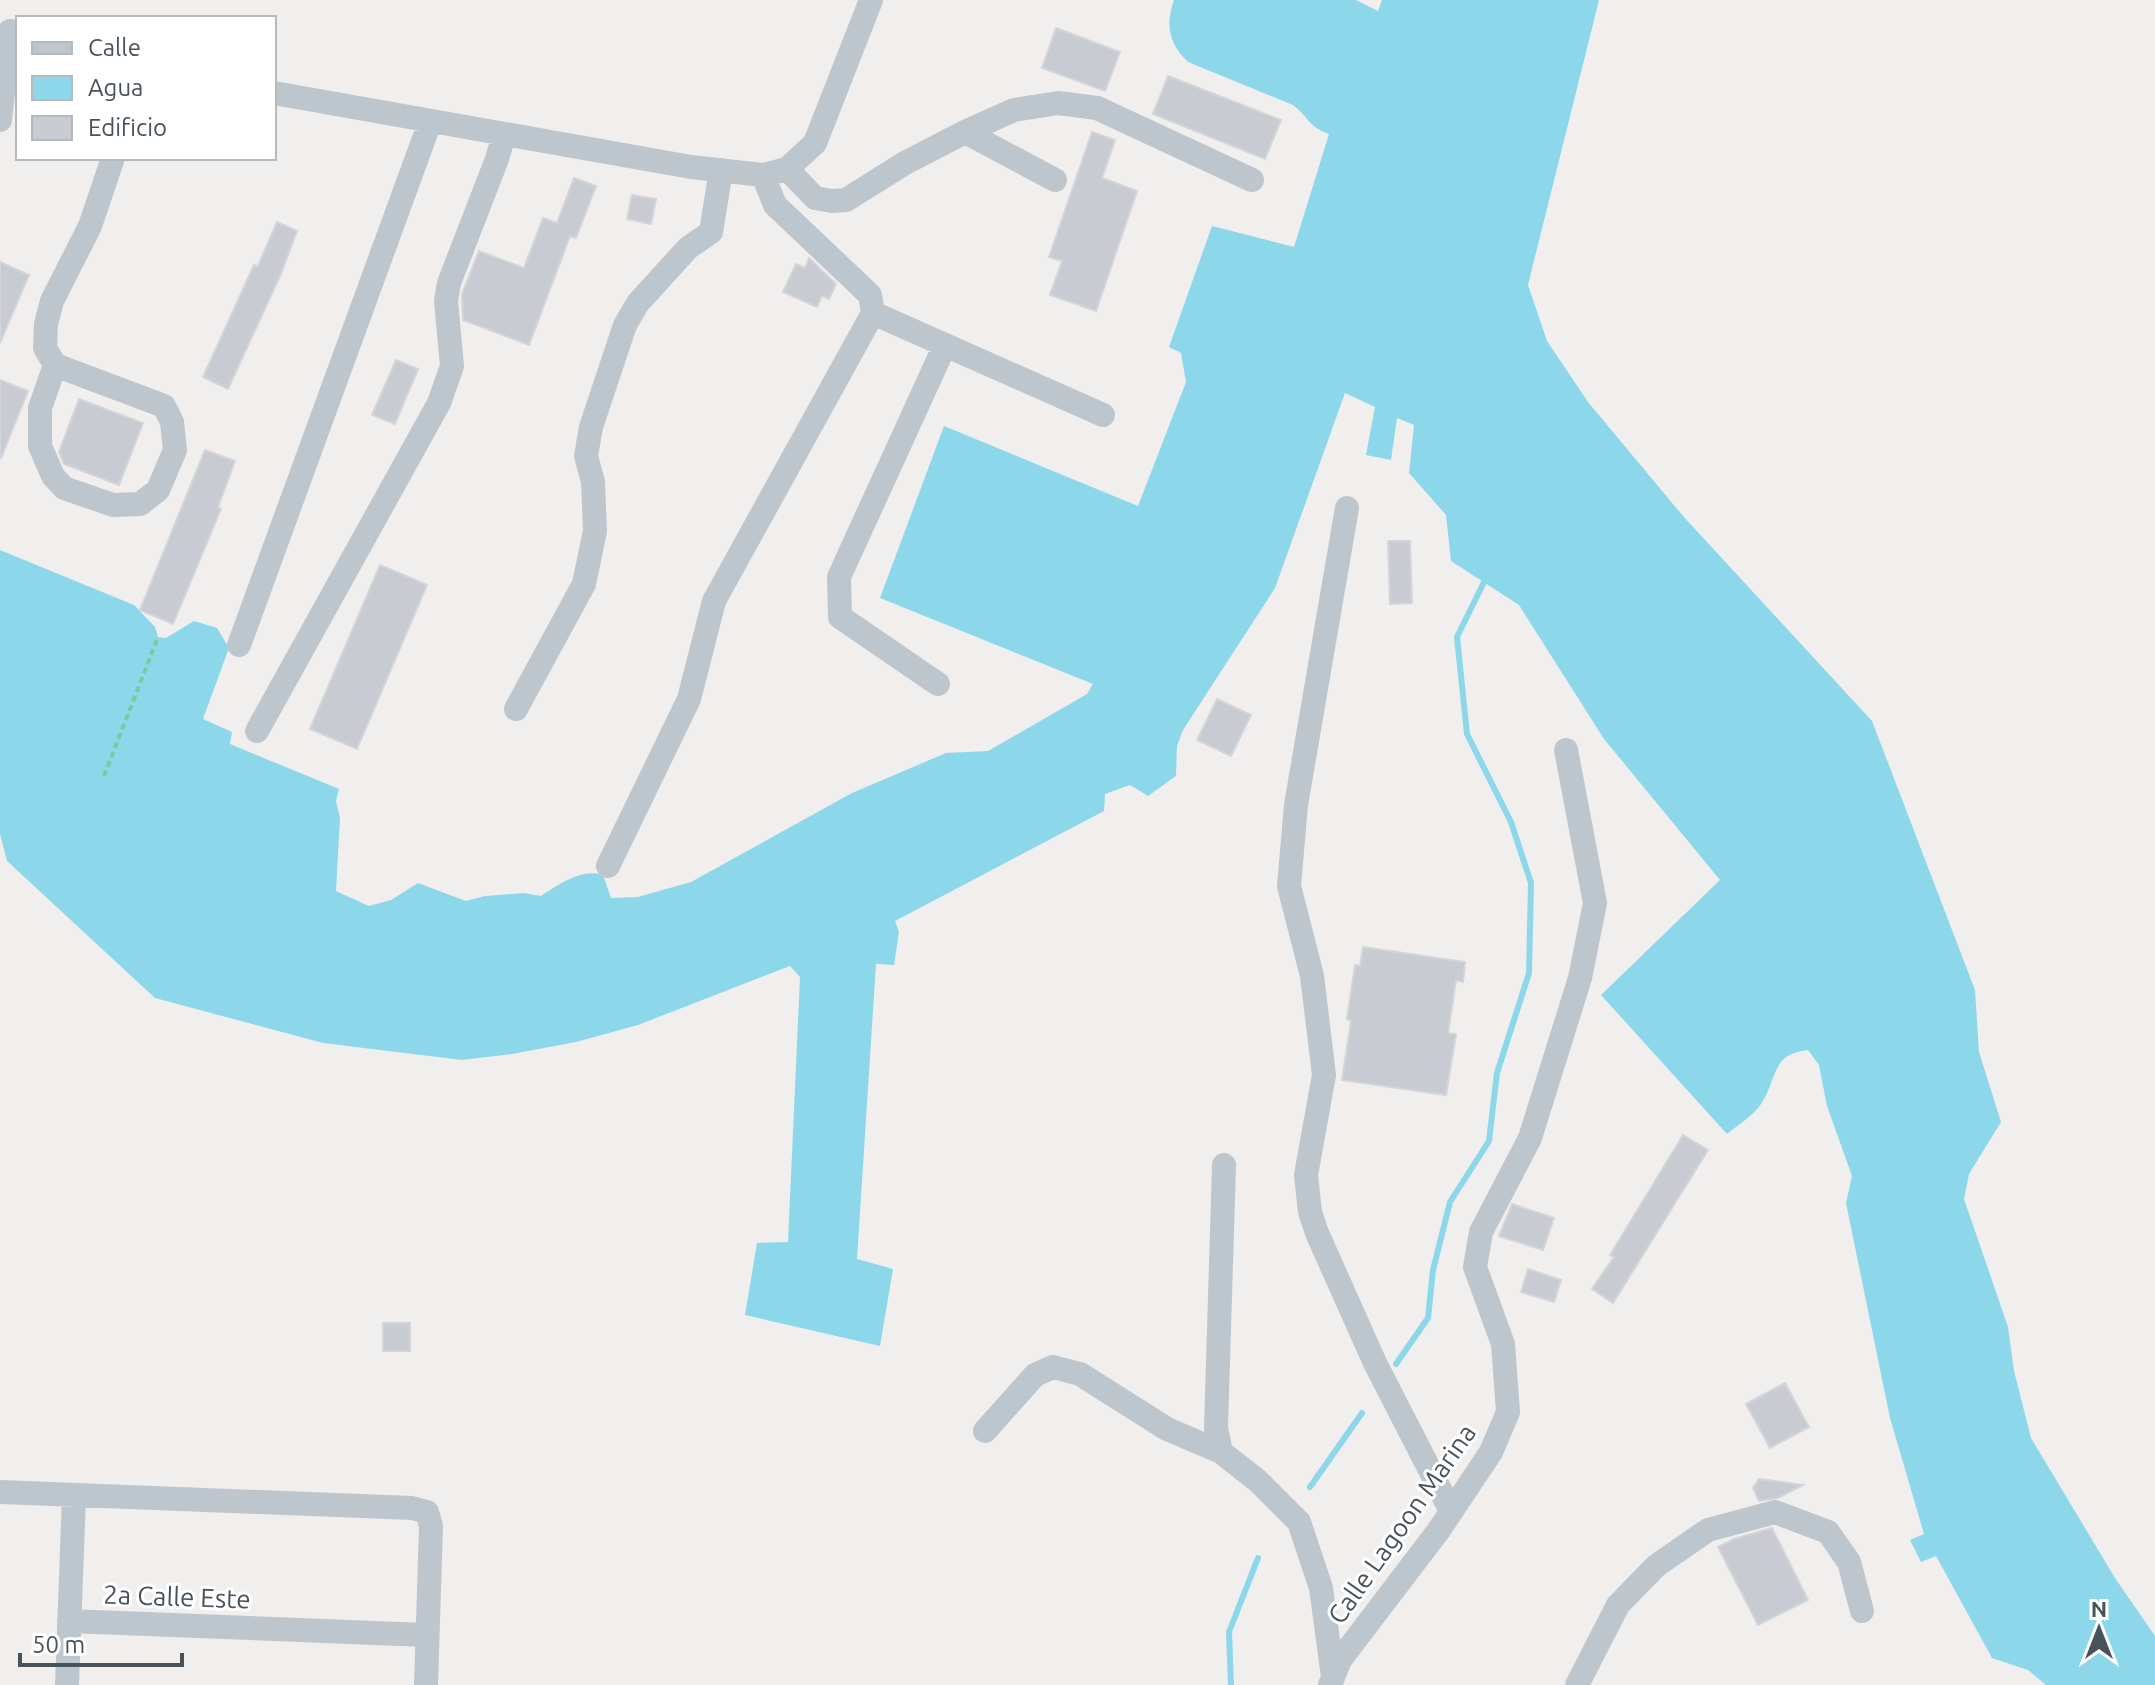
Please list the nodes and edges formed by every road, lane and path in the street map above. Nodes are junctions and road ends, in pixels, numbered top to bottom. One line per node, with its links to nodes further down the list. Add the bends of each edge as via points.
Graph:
1 (871, 0): 9 (street, via 815,143)
2 (9, 31): 4 (street)
3 (276, 93): 5 (street)
4 (0, 120)
5 (430, 122): 7 (street); 20 (street)
6 (965, 132): 9 (street, via 846,200 815,198); 12 (street); 13 (street, via 1014,110 1058,103 1097,108)
7 (504, 135): 10 (street); 23 (street, via 449,283 452,366 439,403)
8 (112, 160): 16 (street, via 90,226 52,301 45,348)
9 (787, 169): 11 (street)
10 (721, 170): 11 (street); 22 (street, via 711,232 688,248 625,325 586,456 595,531 584,584)
11 (763, 175): 14 (street, via 775,205 870,295)
12 (1055, 180)
13 (1252, 180)
14 (873, 313): 15 (street); 26 (street, via 714,601 689,699)
15 (945, 345): 17 (street); 21 (street, via 839,577 838,594 840,617)
16 (55, 365): 16 (street, via 164,406 175,450 158,490 140,504 113,505 64,488 53,476 40,446 40,408)
17 (1103, 415)
18 (1347, 508): 32 (street, via 1296,805 1289,886 1312,976 1324,1075 1307,1187 1317,1233 1375,1363)
19 (158, 637): 25 (path)
20 (239, 645)
21 (938, 684)
22 (516, 709)
23 (257, 731)
24 (1566, 750): 32 (street, Calle Lagoon Marina, via 1595,903 1580,978 1530,1138 1481,1232 1475,1267 1503,1344 1508,1412 1491,1452)
25 (104, 776)
26 (608, 866)
27 (1224, 1165): 29 (street, via 1216,1428)
28 (985, 1431): 29 (street, via 1035,1375 1053,1367 1080,1374 1167,1429)
29 (1221, 1452): 36 (street, via 1299,1522 1321,1588)
30 (0, 1492): 31 (street)
31 (74, 1496): 34 (street); 35 (street, via 427,1512 431,1526)
32 (1451, 1511): 36 (street, Calle Lagoon Marina, via 1340,1660)
33 (1862, 1611): 39 (street, via 1849,1562 1828,1532 1775,1512 1708,1530 1656,1566 1618,1605)
34 (69, 1621): 35 (street, 2a Calle Este); 37 (street)
35 (426, 1635): 38 (street)
36 (1332, 1681)
37 (67, 1685)
38 (426, 1685)
39 (1577, 1685)

